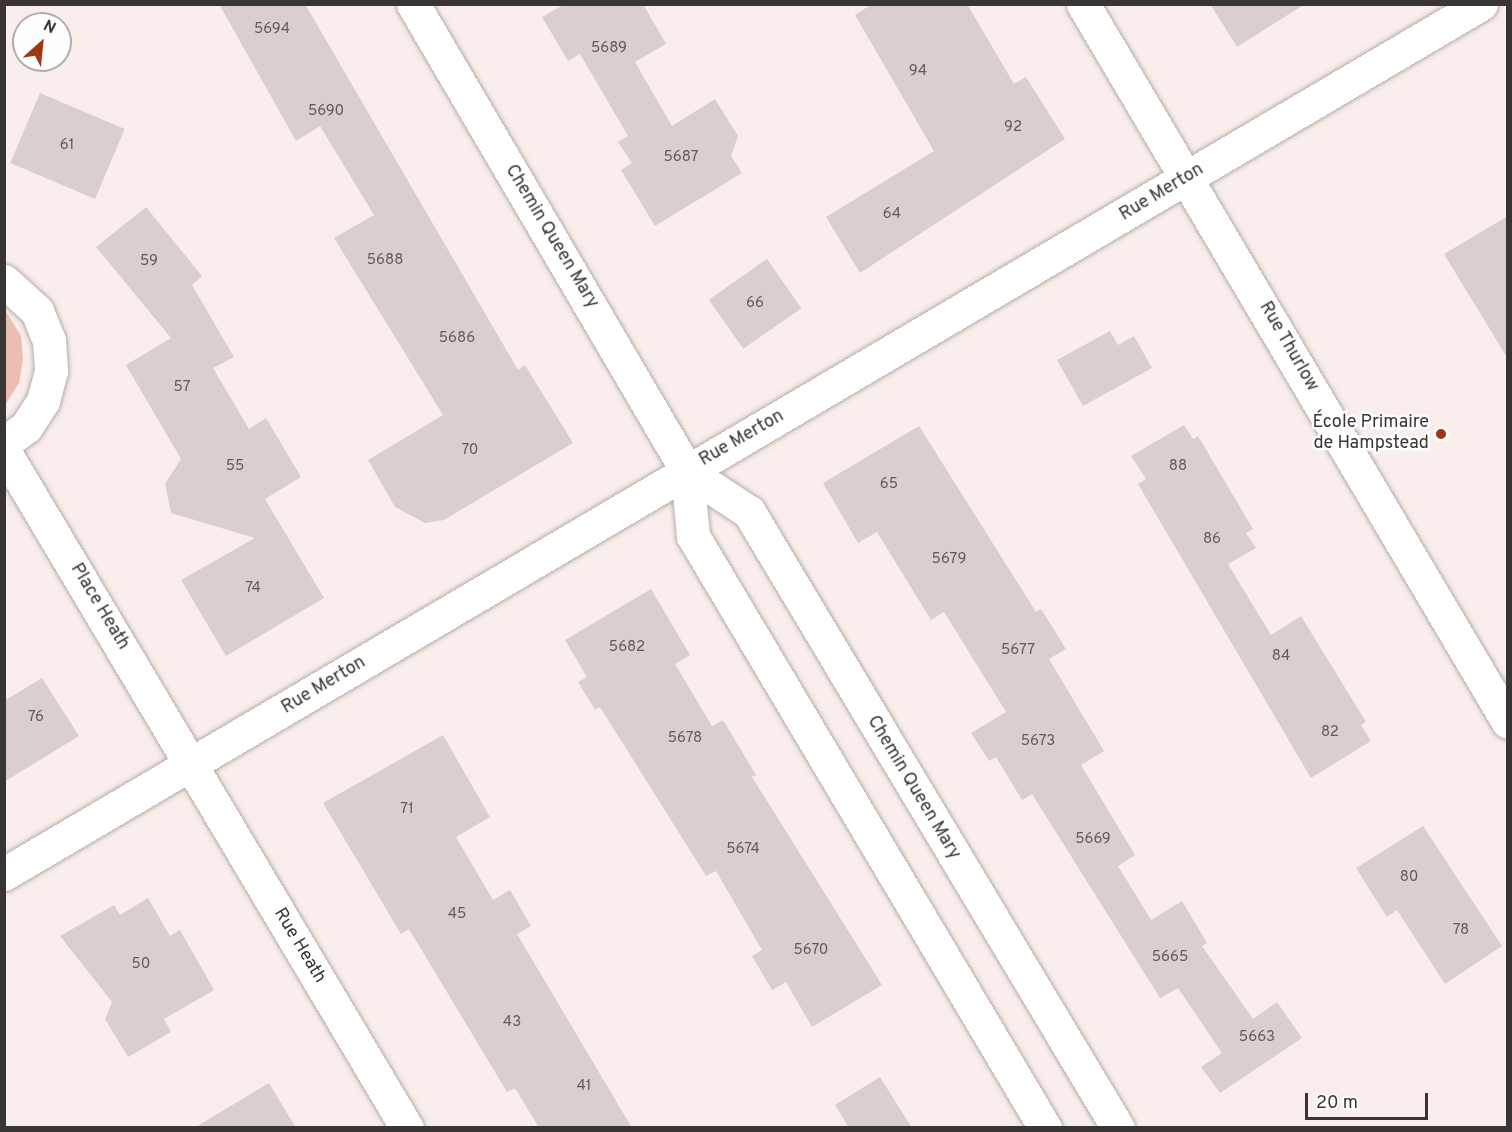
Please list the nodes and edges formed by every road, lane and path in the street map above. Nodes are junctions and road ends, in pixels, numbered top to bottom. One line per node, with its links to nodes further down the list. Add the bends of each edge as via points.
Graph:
1 (413, 4): 8 (street, Chemin Queen Mary)
2 (1083, 4): 4 (street, Rue Thurlow)
3 (1481, 4): 4 (street, Rue Merton)
4 (1188, 178): 8 (street, Rue Merton); 9 (street, Rue Thurlow)
5 (4, 281): 6 (street, via 37,311 49,340 51,371 43,400 26,427)
6 (4, 443)
7 (4, 451): 10 (street, Place Heath)
8 (687, 471): 10 (street, Rue Merton); 13 (street, Chemin Queen Mary, via 693,536); 14 (street, Chemin Queen Mary, via 749,512)
9 (1508, 722)
10 (192, 764): 11 (street, Rue Merton); 12 (street, Rue Heath)
11 (4, 874)
12 (407, 1128)
13 (1045, 1128)
14 (1118, 1128)

